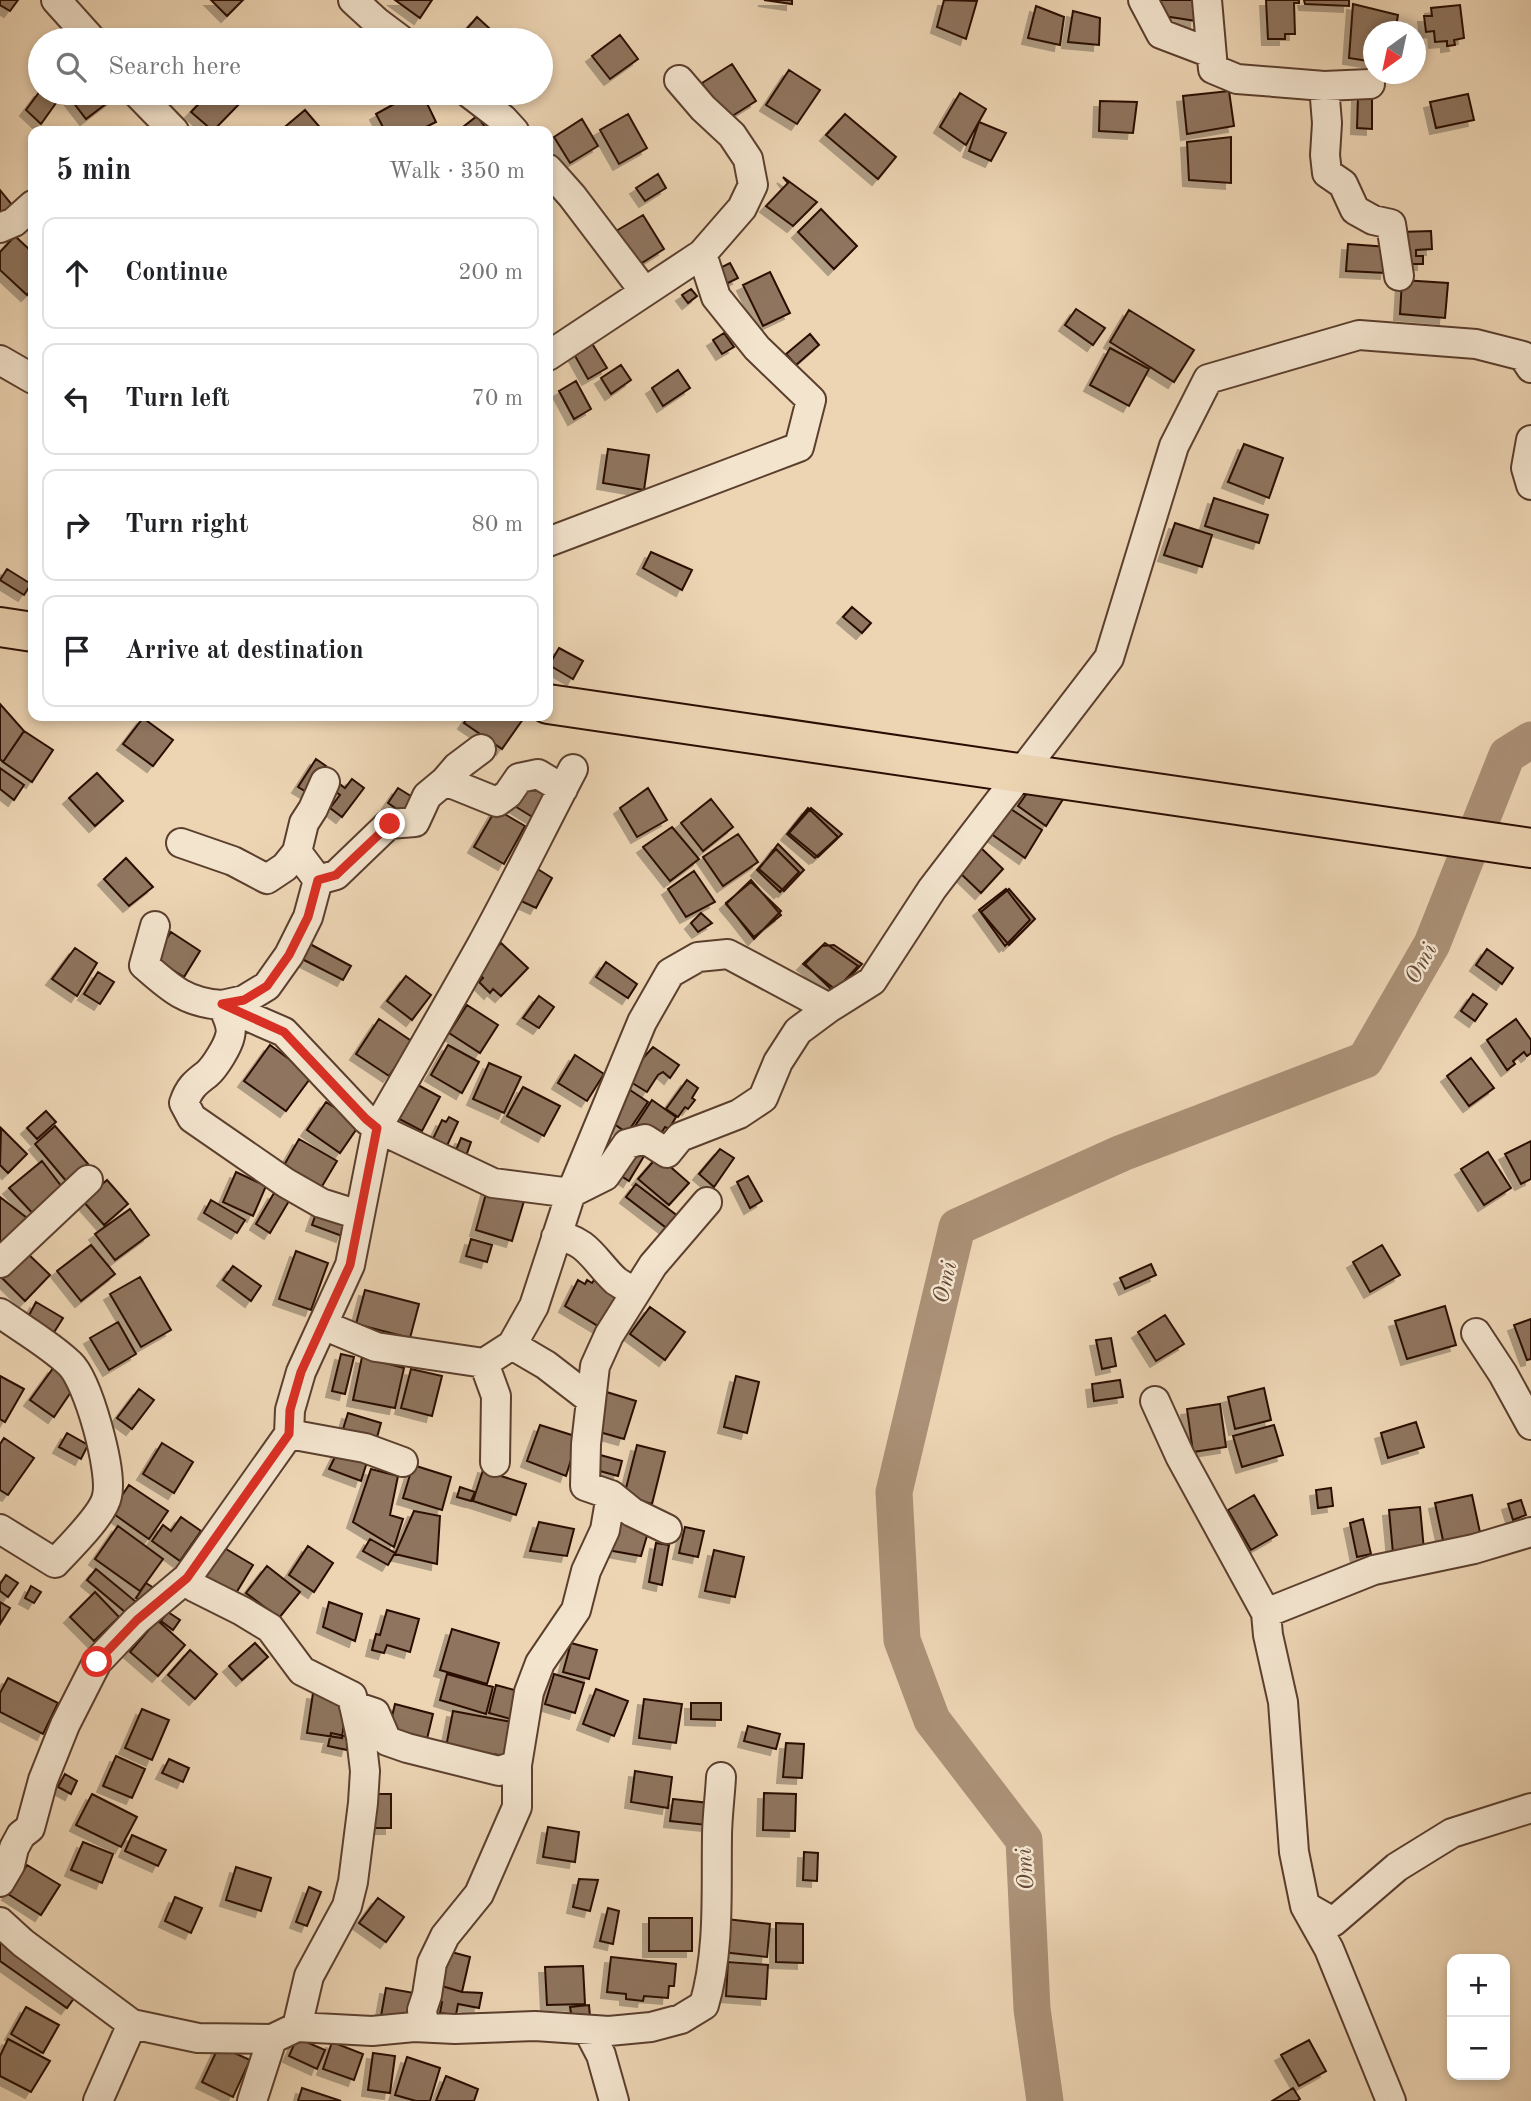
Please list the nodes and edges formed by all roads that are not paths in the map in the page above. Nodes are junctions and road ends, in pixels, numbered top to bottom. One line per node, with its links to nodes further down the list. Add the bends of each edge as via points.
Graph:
1 (56, 0): 5 (street)
2 (353, 0): 6 (street)
3 (1143, 0): 7 (street, via 1161,34)
4 (1207, 0): 7 (street)
5 (81, 28)
6 (387, 28)
7 (1211, 53): 10 (street, via 1213,69 1237,79)
8 (679, 80): 18 (street, via 732,135 748,159 752,185 742,208)
9 (1370, 85): 10 (street)
10 (1324, 86): 19 (street, via 1327,173 1343,184 1355,209 1391,224)
11 (149, 105): 13 (street)
12 (485, 105): 14 (street)
13 (169, 126)
14 (510, 126)
15 (553, 175): 20 (street)
16 (28, 209): 17 (street)
17 (0, 228)
18 (702, 254): 20 (street); 27 (street, via 716,298 757,348 811,400 799,447)
19 (1399, 276)
20 (644, 291): 21 (street)
21 (553, 353)
22 (0, 360): 24 (street)
23 (1531, 368): 40 (street, via 1522,356 1476,344 1359,335 1208,379 1174,446 1109,658 932,889 872,981)
24 (28, 376)
25 (1531, 440): 26 (street, via 1527,468)
26 (1531, 485)
27 (553, 540)
28 (0, 627): 29 (highway)
29 (28, 631)
30 (553, 705): 35 (highway)
31 (481, 749): 32 (street)
32 (445, 781): 37 (street, via 428,796 415,822 390,824 336,875); 41 (street, via 497,802 519,778 538,774 568,779 483,943)
33 (325, 782): 36 (street, via 304,823)
34 (181, 842): 36 (street, via 267,879)
35 (1531, 848)
36 (297, 852): 37 (street)
37 (318, 880): 39 (street, via 308,917 267,986 244,1000)
38 (155, 926): 39 (street, via 144,965 181,996)
39 (222, 1004): 41 (street, via 284,1032); 45 (street, via 231,1035 214,1066 188,1090 184,1103 192,1118 286,1183 321,1203)
40 (829, 1008): 43 (street, via 798,1031 763,1098 739,1114 680,1137 667,1153 645,1139 627,1144 605,1176); 43 (street, via 728,954 698,957 670,973 642,1022)
41 (377, 1128): 43 (street, via 493,1183); 45 (street)
42 (88, 1180): 47 (street)
43 (570, 1193): 46 (street)
44 (707, 1202): 48 (street)
45 (359, 1215): 50 (street, via 350,1265)
46 (556, 1237): 48 (street, via 570,1237); 52 (street, via 534,1306)
47 (0, 1263)
48 (635, 1292): 54 (street, via 594,1366)
49 (0, 1313): 61 (street, via 71,1365 84,1386 106,1462 108,1497 88,1528 55,1563)
50 (323, 1325): 53 (street, via 376,1347); 57 (street, via 301,1372 290,1410)
51 (1476, 1333): 56 (street)
52 (512, 1345): 53 (street); 54 (street)
53 (484, 1363): 59 (street, via 496,1396)
54 (590, 1399): 60 (street, via 585,1486)
55 (1155, 1401): 65 (street)
56 (1531, 1425)
57 (289, 1434): 58 (street, via 365,1448); 64 (street)
58 (404, 1462)
59 (495, 1462)
60 (611, 1494): 62 (street, via 632,1512); 67 (street, via 605,1530 586,1571 576,1610 540,1663 529,1692)
61 (0, 1529)
62 (667, 1529)
63 (1531, 1532): 65 (street, via 1374,1570)
64 (187, 1578): 66 (street, via 194,1587 270,1628 302,1671 352,1696); 70 (street, via 97,1662 65,1725 30,1828 14,1849)
65 (1266, 1613): 71 (street, via 1283,1702 1294,1852)
66 (354, 1706): 67 (street, via 375,1713 387,1741 499,1771); 76 (street, via 365,1771 353,1882 347,1906)
67 (517, 1765): 74 (street, via 517,1807 479,1894 444,1936 432,1963 422,2010)
68 (721, 1777): 75 (street, via 717,1913 704,2005 681,2019 651,2027)
69 (1531, 1808): 71 (street, via 1452,1833 1397,1867 1333,1922)
70 (0, 1882)
71 (1305, 1906): 80 (street, via 1329,1949)
72 (0, 1922): 73 (street)
73 (132, 2025): 76 (street, via 198,2038); 77 (street)
74 (424, 2027): 75 (street); 76 (street)
75 (588, 2030): 79 (street, via 601,2054)
76 (284, 2033): 78 (street)
77 (98, 2101)
78 (251, 2101)
79 (614, 2101)
80 (1391, 2101)

